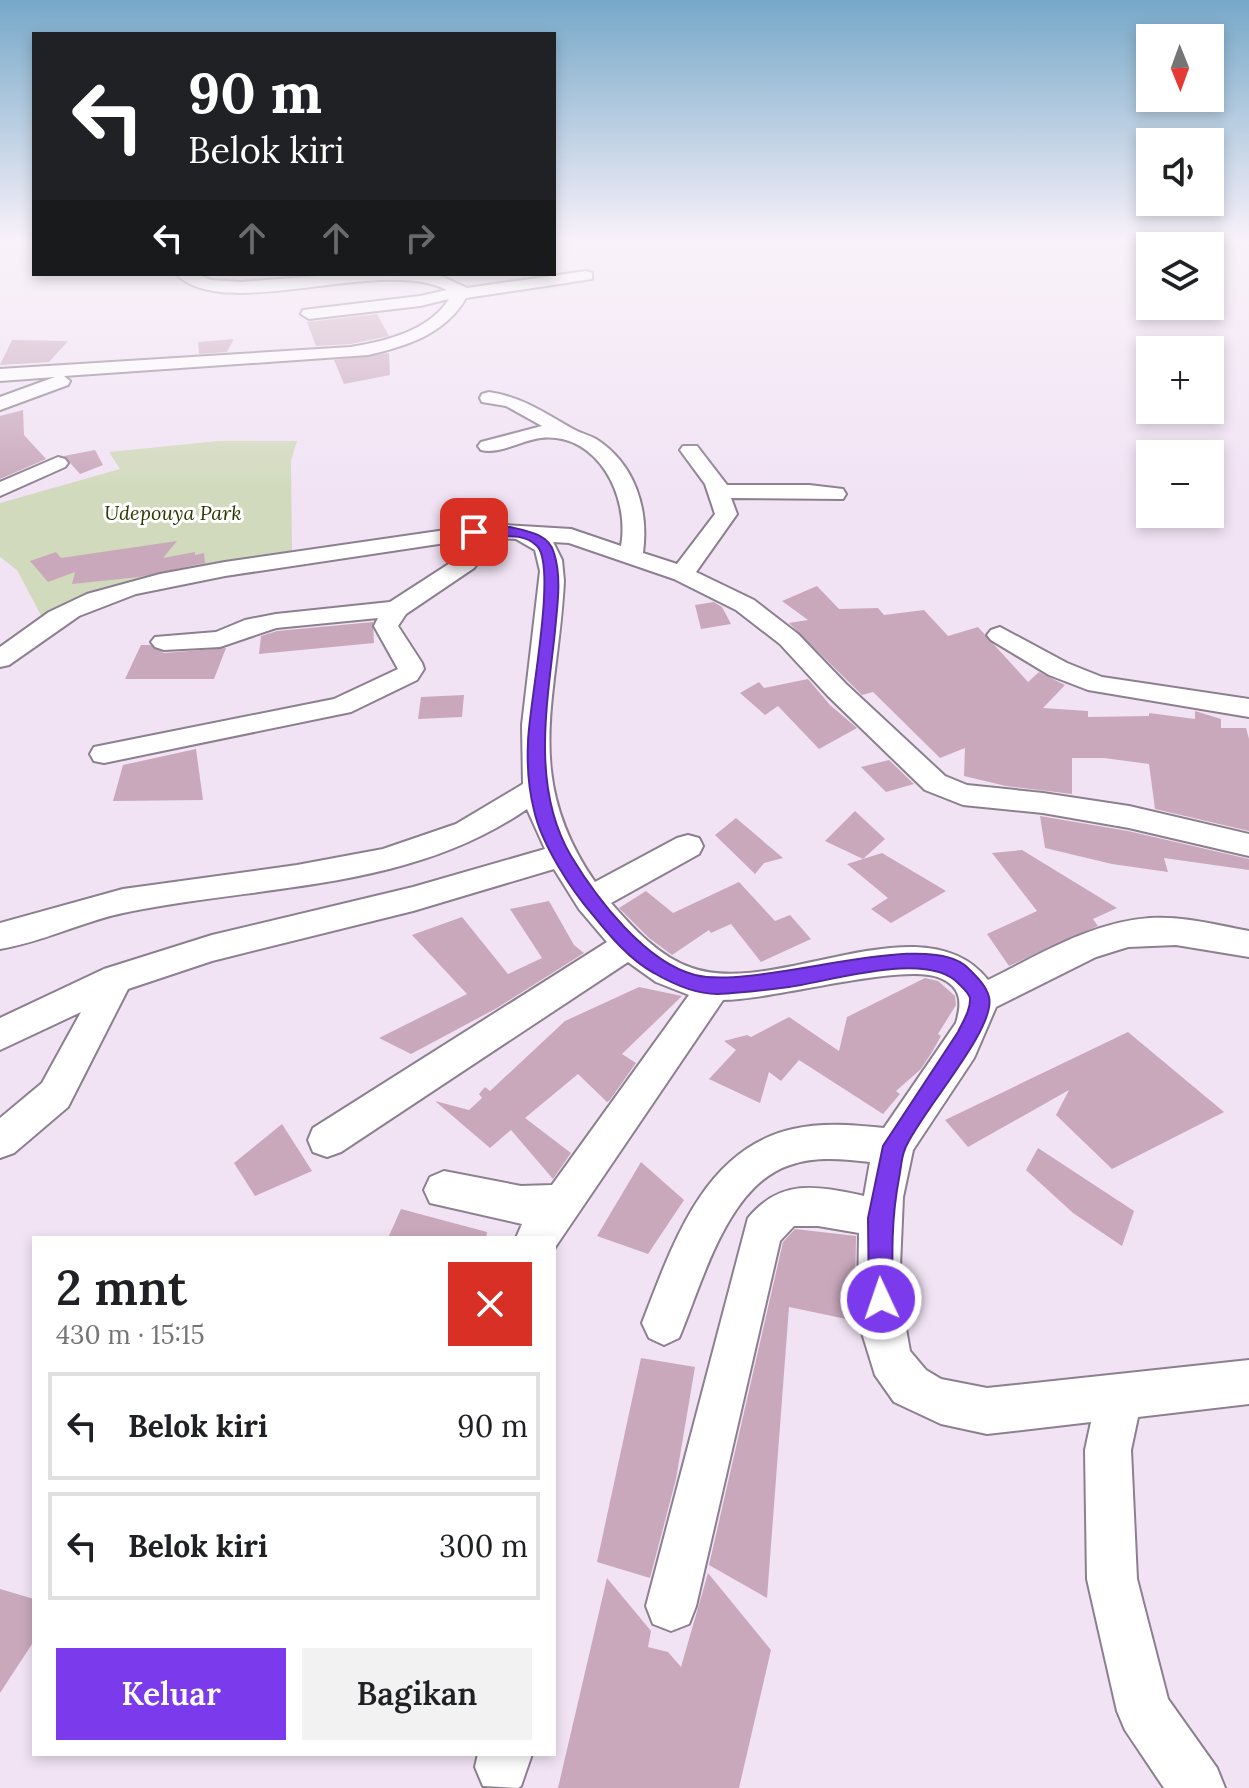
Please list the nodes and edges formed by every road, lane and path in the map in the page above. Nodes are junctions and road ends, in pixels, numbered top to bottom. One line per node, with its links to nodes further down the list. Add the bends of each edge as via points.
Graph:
1 (428, 326): 2 (street, via 378,347)
2 (94, 368): 3 (street); 5 (street)
3 (0, 375)
4 (489, 398): 6 (street, via 511,401)
5 (0, 404)
6 (572, 435): 7 (street, via 527,435); 15 (street, via 605,456 629,487 635,530)
7 (488, 446)
8 (690, 450): 11 (street)
9 (58, 463): 10 (street)
10 (0, 490)
11 (719, 492): 12 (street); 16 (street, via 726,514)
12 (835, 494)
13 (489, 532): 14 (street); 17 (street, via 466,563); 20 (street, via 265,562 142,586 74,607)
14 (528, 535): 15 (street, via 571,536); 23 (street, via 548,552 552,592 536,744)
15 (631, 557): 16 (street)
16 (682, 574): 24 (street, via 745,605 789,639 935,783 963,795 1129,817)
17 (396, 609): 19 (street, via 276,621 220,639); 22 (street, via 386,626 411,669 370,694 316,712)
18 (1000, 635): 21 (street, via 1058,669 1097,684)
19 (164, 642)
20 (0, 659)
21 (1249, 708)
22 (104, 754)
23 (539, 787): 26 (street, via 542,811); 28 (street, via 468,831 367,865 121,902)
24 (1249, 845)
25 (688, 846): 27 (street)
26 (562, 855): 27 (street); 31 (street, via 413,899 212,948)
27 (590, 900): 29 (street)
28 (0, 936)
29 (631, 943): 32 (street, via 657,966 689,982); 35 (street)
30 (1249, 944): 33 (street, via 1196,933 1149,931 1108,940)
31 (116, 979): 34 (street); 36 (street, via 55,1095)
32 (714, 986): 33 (street, via 788,980 904,960 957,969); 39 (street)
33 (980, 999): 37 (street, via 965,1038)
34 (0, 1035)
35 (327, 1140)
36 (0, 1141)
37 (894, 1146): 40 (street); 42 (street, via 825,1141 777,1150 752,1166 717,1204)
38 (444, 1190): 39 (street, via 521,1205)
39 (559, 1204): 41 (street)
40 (880, 1218): 44 (street, via 887,1350 898,1376 918,1392 947,1405 987,1411); 45 (street, via 788,1208 762,1232)
41 (538, 1236)
42 (664, 1323)
43 (1249, 1382): 44 (street)
44 (1119, 1397): 46 (street, via 1108,1450 1112,1579 1144,1711)
45 (671, 1606)
46 (1197, 1788)

